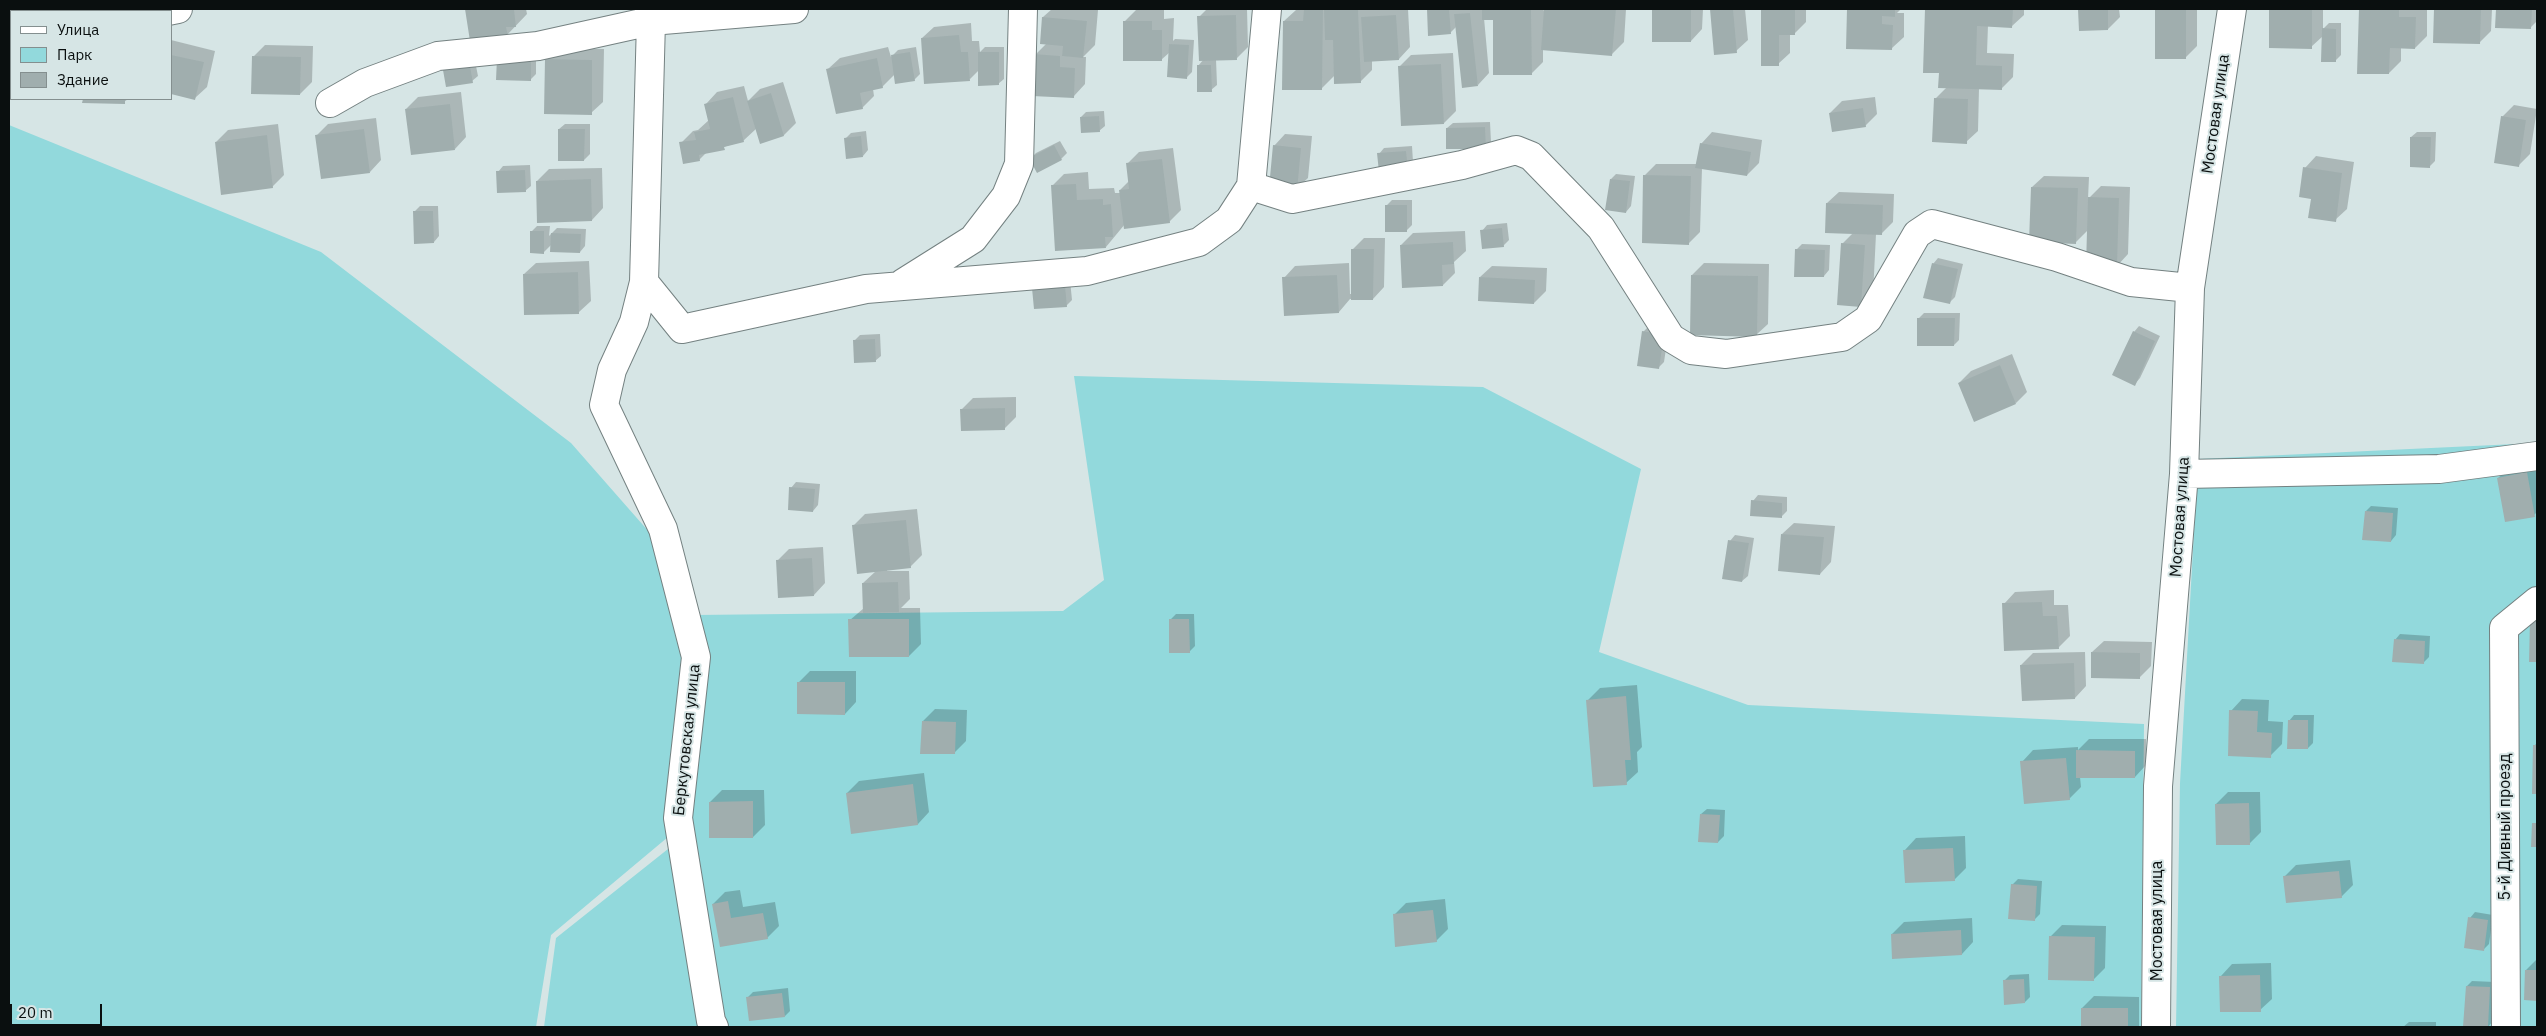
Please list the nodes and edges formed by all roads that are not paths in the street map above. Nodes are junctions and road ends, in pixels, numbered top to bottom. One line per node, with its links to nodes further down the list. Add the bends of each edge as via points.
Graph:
1 (794, 9): 5 (street)
2 (1023, 9): 9 (street, via 1019,164 1006,196 973,239)
3 (1267, 9): 7 (street)
4 (2232, 9): 10 (street, Мостовая улица)
5 (650, 15): 6 (street, via 538,46 438,56 365,83); 8 (street, Беркутовская улица)
6 (330, 103)
7 (1251, 186): 9 (street, via 1229,220 1199,242 1087,271); 10 (street, via 1292,199 1462,165 1516,150 1531,156 1601,228 1671,338 1691,350 1726,354 1842,337 1868,319 1917,234 1932,224 2057,257 2131,282)
8 (644, 282): 9 (street, via 682,329 866,288); 14 (street, Беркутовская улица, via 634,322 612,370 604,405 662,529 696,657 678,818)
9 (900, 285)
10 (2190, 288): 12 (street, Мостовая улица)
11 (2537, 456): 12 (street, via 2439,469)
12 (2184, 474): 15 (street, Мостовая улица, via 2158,786)
13 (2537, 601): 16 (street, 5-й Дивный проезд, via 2504,628)
14 (714, 1027)
15 (2156, 1027)
16 (2506, 1027)

